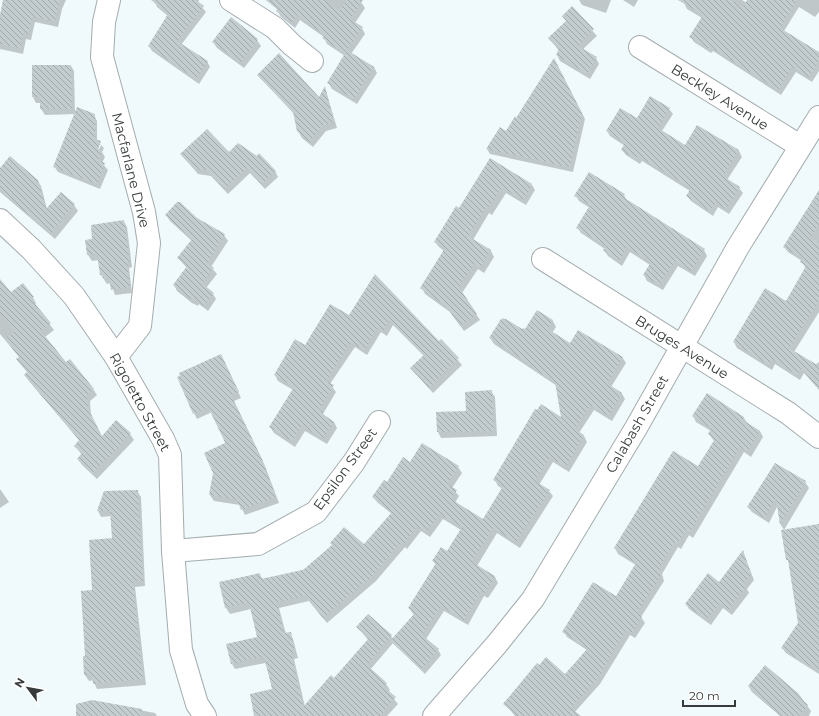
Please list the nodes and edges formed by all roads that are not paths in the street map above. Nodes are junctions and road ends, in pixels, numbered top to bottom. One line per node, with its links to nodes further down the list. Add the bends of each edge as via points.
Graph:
1 (109, 0): 10 (street, Macfarlane Drive, via 104,22 102,57 144,212 149,243 140,326)
2 (231, 0): 4 (street, via 275,28)
3 (640, 47): 6 (street, Beckley Avenue)
4 (312, 60)
5 (819, 117): 6 (street, Calabash Street)
6 (800, 146): 9 (street, Calabash Street, via 738,247)
7 (0, 220): 10 (street, Rigoletto Street, via 74,296)
8 (543, 259): 9 (street, Bruges Avenue)
9 (682, 348): 12 (street, Bruges Avenue, via 788,413); 15 (street, Calabash Street, via 533,599)
10 (116, 357): 13 (street, Rigoletto Street, via 170,455)
11 (379, 422): 13 (street, Epsilon Street, via 354,462 316,512 258,544)
12 (819, 437)
13 (174, 551): 14 (street, Rigoletto Street, via 181,650 197,704)
14 (205, 716)
15 (434, 716)

